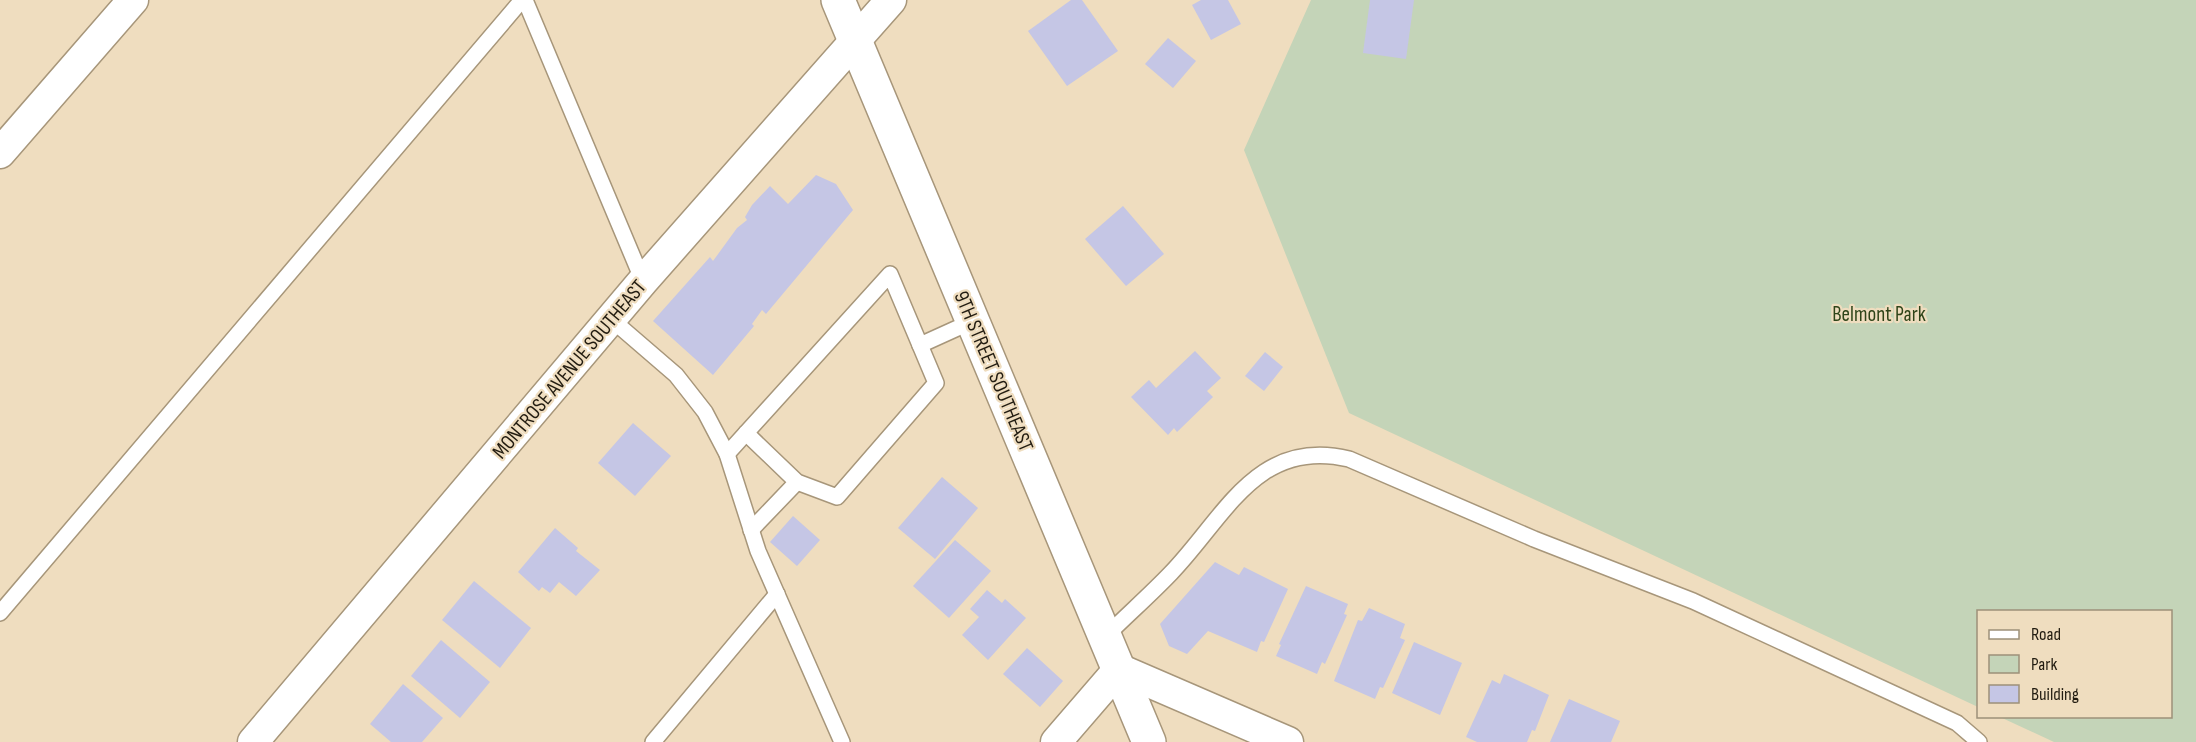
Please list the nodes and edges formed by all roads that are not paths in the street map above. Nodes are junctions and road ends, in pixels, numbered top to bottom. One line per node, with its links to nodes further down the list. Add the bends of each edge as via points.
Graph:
1 (133, 0): 6 (street)
2 (523, 0): 7 (lane); 16 (lane)
3 (838, 0): 5 (street, 9TH STREET SOUTHEAST)
4 (891, 0): 5 (street, MONTROSE AVENUE SOUTHEAST)
5 (856, 42): 7 (street, MONTROSE AVENUE SOUTHEAST); 9 (street, 9TH STREET SOUTHEAST)
6 (0, 153)
7 (643, 281): 8 (street, MONTROSE AVENUE SOUTHEAST)
8 (611, 319): 12 (lane, via 676,375 705,412); 19 (street, MONTROSE AVENUE SOUTHEAST)
9 (973, 321): 10 (lane); 17 (street, 9TH STREET SOUTHEAST)
10 (920, 345): 11 (lane, via 890,274); 13 (lane, via 936,383 837,497)
11 (746, 433): 12 (lane); 13 (lane)
12 (727, 454): 14 (lane)
13 (797, 482): 14 (lane)
14 (751, 530): 15 (lane)
15 (777, 594): 20 (lane); 21 (lane)
16 (0, 613)
17 (1105, 637): 18 (street, 9TH STREET SOUTHEAST); 25 (lane, via 1171,574 1248,483 1267,468 1295,456 1325,453 1349,459 1534,539 1693,601 1957,723)
18 (1119, 669): 22 (street); 23 (street, 9TH STREET SOUTHEAST); 24 (street)
19 (254, 742)
20 (653, 742)
21 (843, 742)
22 (1056, 742)
23 (1149, 742)
24 (1288, 742)
25 (1979, 742)

